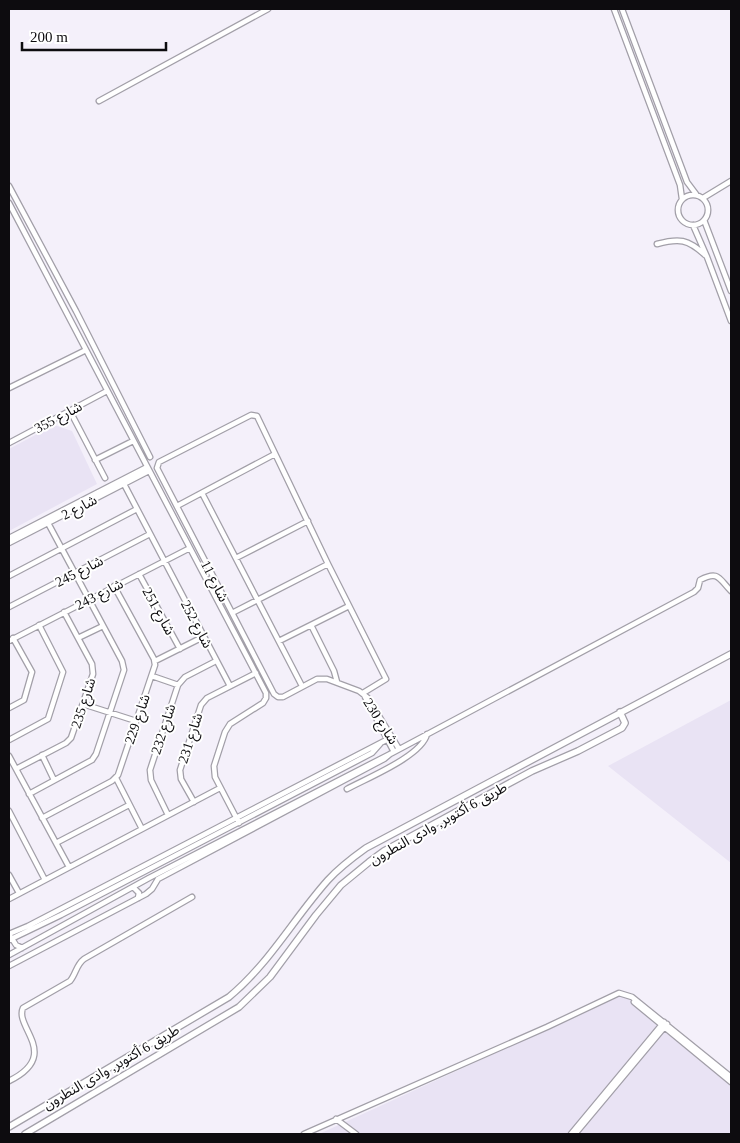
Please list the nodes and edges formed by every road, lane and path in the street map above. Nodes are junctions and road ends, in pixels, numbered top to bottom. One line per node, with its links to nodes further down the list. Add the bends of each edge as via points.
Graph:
1 (268, 9): 4 (street)
2 (614, 9): 9 (street, via 680,185)
3 (622, 9): 7 (street, via 688,182)
4 (99, 101)
5 (731, 181): 8 (street)
6 (9, 186): 24 (street)
7 (696, 194): 8 (street); 9 (street)
8 (704, 198): 11 (street, via 708,209)
9 (682, 199): 12 (street, via 678,215)
10 (9, 203): 17 (street, شارع 11)
11 (704, 220): 12 (street); 15 (street)
12 (693, 225): 14 (street)
13 (657, 244): 14 (street, via 685,241)
14 (707, 257): 16 (street)
15 (731, 291)
16 (731, 321)
17 (86, 350): 18 (street); 19 (street, شارع 11)
18 (9, 388)
19 (107, 390): 20 (street, شارع 355); 21 (street, شارع 11)
20 (70, 410): 22 (street, شارع 355); 25 (street)
21 (133, 441): 25 (street); 26 (street, شارع 11)
22 (9, 443)
23 (275, 454): 29 (street); 30 (street, شارع 11, via 258,418 253,415 161,460 156,468); 32 (street)
24 (150, 456)
25 (95, 460): 27 (street)
26 (148, 469): 28 (street, شارع 2); 34 (street, شارع 2); 38 (street, شارع 11)
27 (105, 478)
28 (124, 484): 31 (street, شارع 252); 33 (street, شارع 2)
29 (202, 493): 30 (street); 40 (street)
30 (177, 506): 53 (street, شارع 11)
31 (136, 509): 35 (street, شارع 252); 39 (street, شارع 245)
32 (308, 521): 40 (street); 42 (street)
33 (48, 523): 34 (street, شارع 2); 39 (street)
34 (41, 524): 36 (street, شارع 2); 37 (street, شارع 2)
35 (150, 534): 41 (street, شارع 252); 43 (street, شارع 245)
36 (9, 538)
37 (9, 543)
38 (190, 548): 41 (street, شارع 243); 65 (street, شارع 11)
39 (62, 549): 43 (street); 45 (street, شارع 245)
40 (236, 558): 49 (street)
41 (164, 561): 44 (street, شارع 243); 57 (street, شارع 252)
42 (328, 564): 49 (street); 50 (street)
43 (75, 573): 48 (street); 51 (street, شارع 245)
44 (139, 574): 46 (street, شارع 243); 61 (street, شارع 251)
45 (9, 576)
46 (114, 586): 48 (street, شارع 243); 63 (street)
47 (731, 591): 78 (street, via 718,577 712,575 700,580 694,592)
48 (89, 599): 52 (street, شارع 243); 56 (street)
49 (258, 600): 53 (street); 60 (street)
50 (349, 606): 55 (street); 71 (street, via 386,679)
51 (9, 607)
52 (64, 612): 54 (street, شارع 243); 58 (street, شارع 235)
53 (232, 613): 72 (street, شارع 11)
54 (39, 625): 59 (street, شارع 243); 80 (street, via 62,667 63,676 48,719)
55 (310, 625): 60 (street); 67 (street)
56 (103, 626): 58 (street); 75 (street, via 124,667)
57 (203, 637): 61 (street); 64 (street, شارع 252)
58 (78, 638): 73 (street, شارع 235, via 93,667)
59 (11, 639): 74 (street, via 32,672 25,699)
60 (279, 641): 70 (street)
61 (180, 649): 63 (street)
62 (731, 654): 76 (street, طريق 6 أكتوبر, وادى النطرون)
63 (155, 661): 66 (street, شارع 229)
64 (216, 661): 68 (street, via 185,677); 69 (street, شارع 252)
65 (256, 673): 69 (street, شارع 231); 89 (street, شارع 11, via 266,698 227,728 213,770)
66 (152, 676): 68 (street); 77 (street, شارع 229)
67 (337, 682): 70 (street, شارع 230, via 317,679); 71 (street, شارع 230)
68 (178, 685): 95 (street, شارع 232, via 149,774)
69 (230, 686): 92 (street, شارع 231, via 200,705 180,767 180,776)
70 (302, 686): 72 (street, شارع 230, via 281,698)
71 (363, 693): 79 (street, شارع 230)
72 (274, 694)
73 (83, 704): 75 (street); 83 (street, شارع 235, via 71,738)
74 (9, 708)
75 (110, 712): 77 (street); 87 (street, via 92,760)
76 (620, 712): 120 (street, طريق 6 أكتوبر, وادى النطرون, via 366,848 329,879 258,970 229,997); 121 (street, طريق 6 أكتوبر, وادى النطرون, via 625,723 622,728 532,771 369,862 328,899 270,977 239,1007)
77 (136, 720): 86 (street, شارع 229)
78 (427, 734): 81 (street); 90 (street, via 410,756)
79 (390, 739): 81 (street, شارع 230); 82 (street, شارع 230); 97 (street)
80 (9, 740)
81 (399, 749): 82 (street)
82 (392, 753): 88 (street)
83 (42, 755): 85 (street, شارع 235); 87 (street)
84 (9, 756): 85 (street)
85 (13, 767): 91 (street)
86 (116, 778): 93 (street); 96 (street)
87 (54, 780): 91 (street)
88 (336, 783): 102 (street); 104 (street)
89 (220, 788): 92 (street); 97 (street)
90 (347, 789)
91 (29, 794): 96 (street)
92 (194, 802): 95 (street)
93 (129, 805): 98 (street); 99 (street)
94 (9, 811): 103 (street)
95 (168, 815): 98 (street)
96 (42, 818): 99 (street)
97 (237, 821): 110 (street)
98 (142, 829): 100 (street)
99 (56, 844): 100 (street)
100 (69, 867): 103 (street)
101 (9, 875): 106 (street)
102 (149, 878): 104 (street); 105 (street)
103 (45, 880): 106 (street)
104 (154, 884): 108 (street, via 150,891)
105 (133, 887): 108 (street, via 139,893); 111 (street)
106 (19, 893): 109 (street)
107 (192, 897): 116 (street, via 84,959 70,981 23,1008 21,1016 32,1039 33,1056 24,1072)
108 (138, 898): 113 (street)
109 (9, 899)
110 (9, 936): 111 (street)
111 (22, 948): 112 (street)
112 (9, 955)
113 (9, 966)
114 (664, 1024): 115 (street); 117 (street); 118 (street); 119 (street, via 621,993)
115 (731, 1077)
116 (9, 1081)
117 (731, 1082)
118 (589, 1115): 124 (street); 125 (street)
119 (336, 1119): 122 (street); 123 (street)
120 (9, 1128)
121 (25, 1134)
122 (304, 1134)
123 (356, 1134)
124 (571, 1134)
125 (576, 1134)

